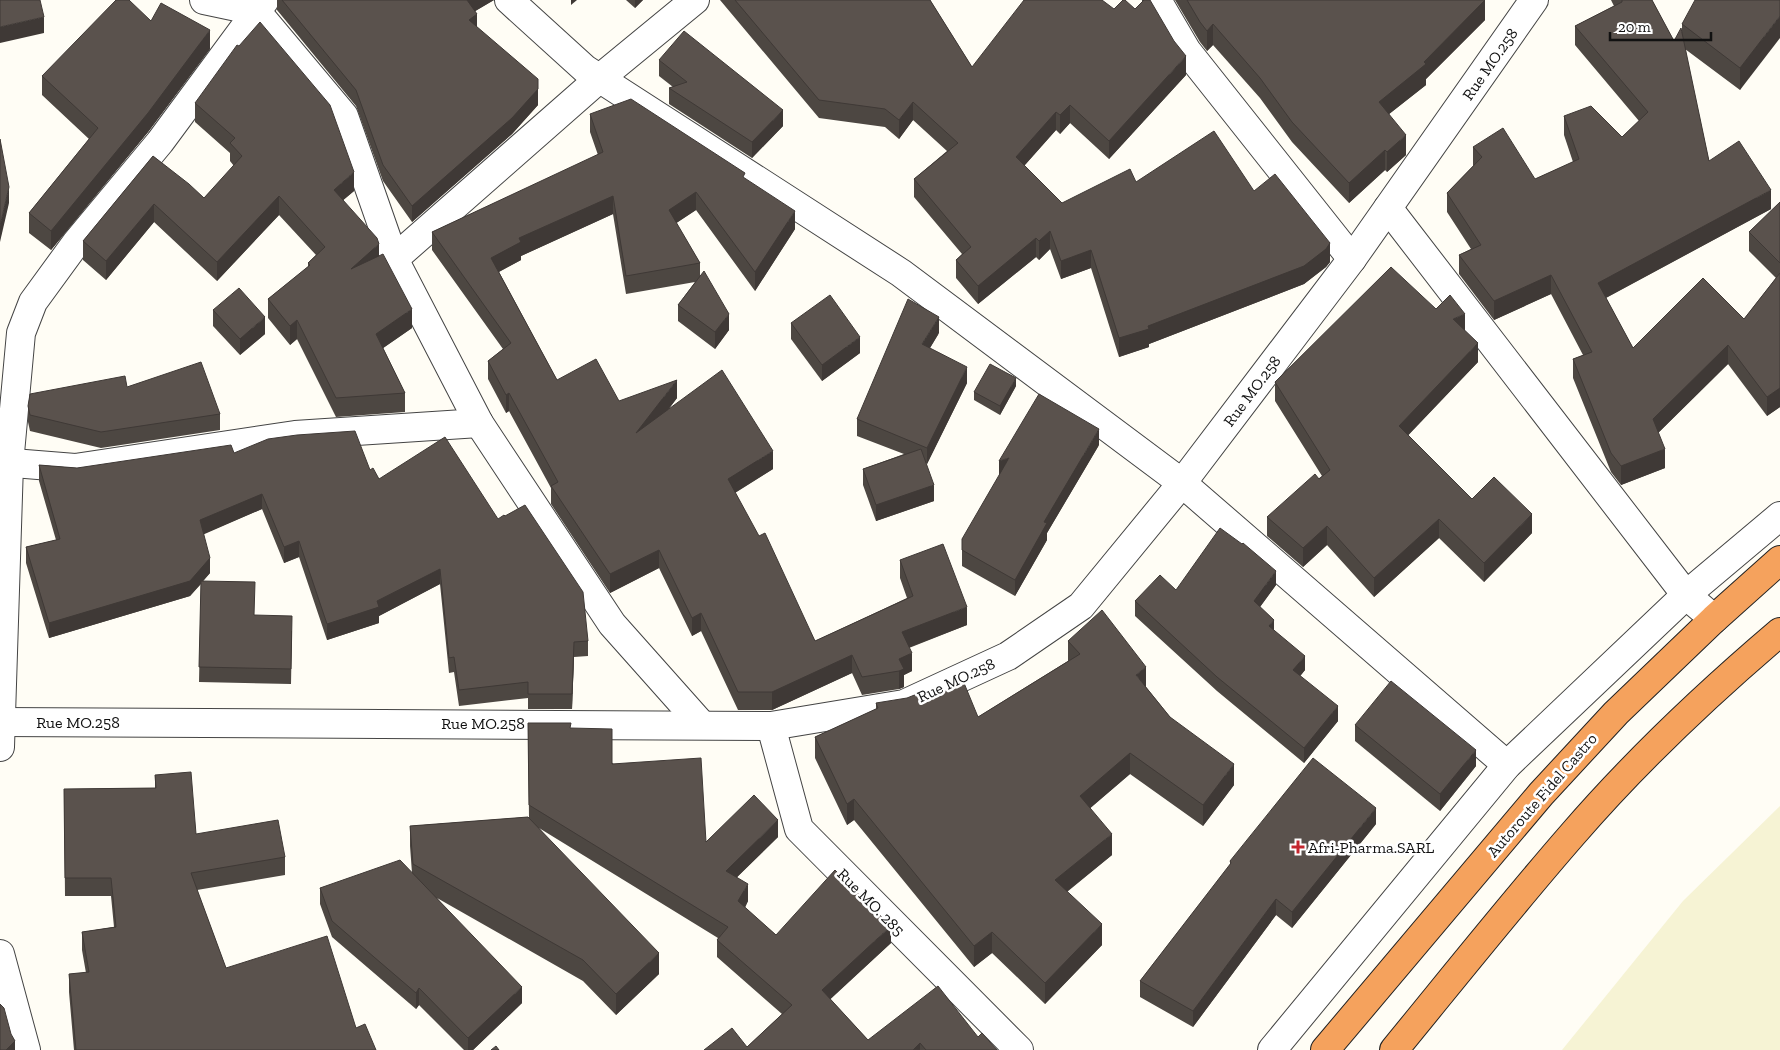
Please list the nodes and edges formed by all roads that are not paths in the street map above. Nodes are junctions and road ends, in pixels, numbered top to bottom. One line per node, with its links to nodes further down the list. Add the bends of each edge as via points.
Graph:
1 (204, 0): 6 (street)
2 (509, 0): 7 (street, via 585,69)
3 (695, 0): 7 (street)
4 (1157, 0): 10 (street, via 1188,51)
5 (1534, 0): 8 (street, Rue MO.258)
6 (260, 6): 9 (street, via 344,116); 12 (street, via 160,142 76,243 33,302 20,333)
7 (600, 78): 9 (street); 13 (street, via 901,273)
8 (1388, 208): 10 (street, Rue MO.258); 16 (street)
9 (394, 259): 11 (street)
10 (1352, 259): 13 (street, Rue MO.258)
11 (479, 423): 12 (street, via 295,435 75,468); 20 (street, via 612,624)
12 (5, 463): 19 (street)
13 (1182, 483): 21 (street, Rue MO.258, via 1081,606 1008,656 904,704); 23 (street)
14 (1780, 516): 16 (street)
15 (1780, 560): 17 (highway, Autoroute Fidel Castro)
16 (1686, 595): 17 (street); 23 (street)
17 (1714, 619): 28 (highway, Autoroute Fidel Castro, via 1616,713 1540,794)
18 (1780, 632): 29 (highway, via 1642,760 1572,834)
19 (0, 722): 20 (street, Rue MO.258); 22 (street)
20 (702, 724): 21 (street, Rue MO.258)
21 (771, 726): 26 (street, Rue MO. 285, via 799,829)
22 (0, 747)
23 (1507, 765): 27 (street)
24 (0, 954): 25 (street)
25 (26, 1050)
26 (1019, 1050)
27 (1272, 1050)
28 (1325, 1050)
29 (1394, 1050)

